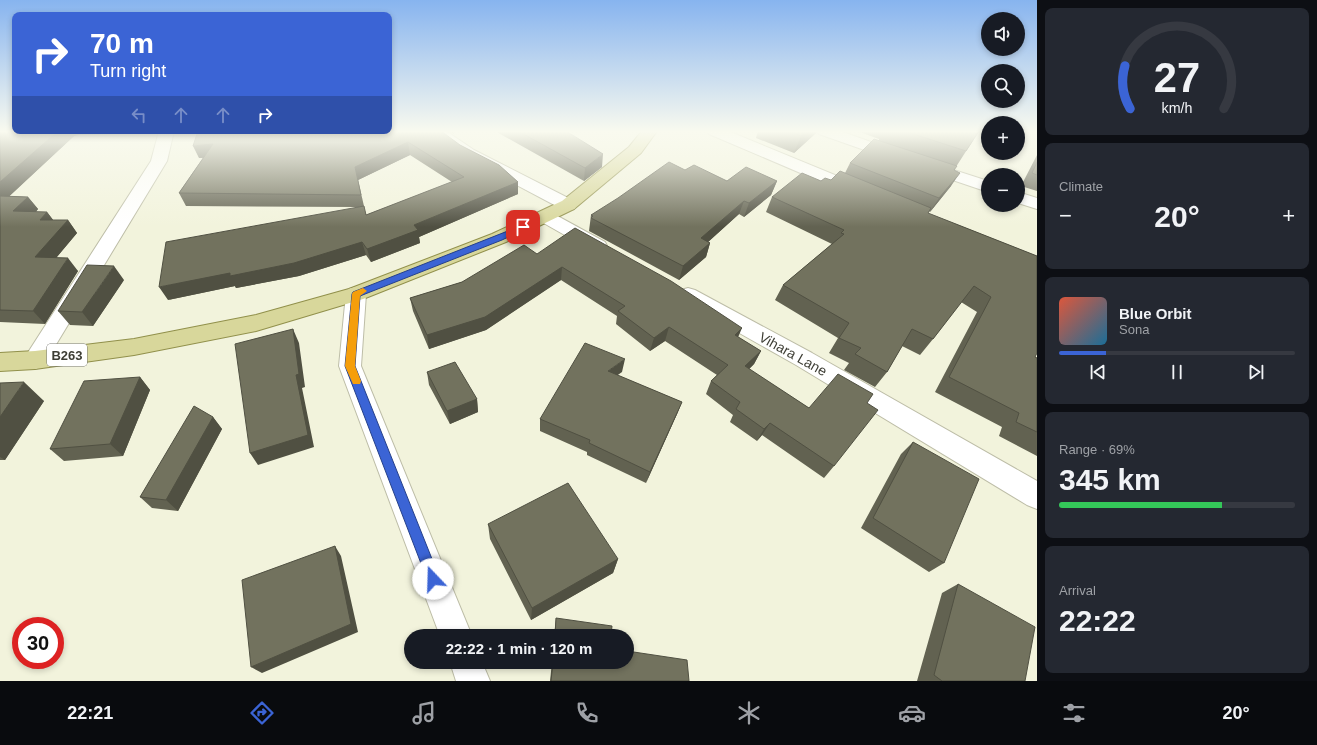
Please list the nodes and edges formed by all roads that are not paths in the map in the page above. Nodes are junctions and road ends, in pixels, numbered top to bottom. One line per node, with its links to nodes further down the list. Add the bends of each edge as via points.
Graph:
1 (158, 163): 15 (street)
2 (487, 163): 9 (street)
3 (619, 163): 9 (main road, B263)
4 (790, 163): 7 (street)
5 (917, 163): 6 (street)
6 (981, 185)
7 (875, 198)
8 (1025, 200): 10 (street)
9 (568, 204): 11 (main road, B263)
10 (1037, 204)
11 (546, 217): 12 (street); 14 (main road, B263)
12 (616, 255)
13 (671, 286): 17 (street, Vihara Lane, via 804,359)
14 (356, 294): 15 (main road, B263, via 256,323 134,346); 18 (street, via 350,366)
15 (35, 360): 16 (main road, B263)
16 (0, 362)
17 (1037, 496)
18 (453, 629)
19 (469, 669): 20 (street)
20 (473, 681)

